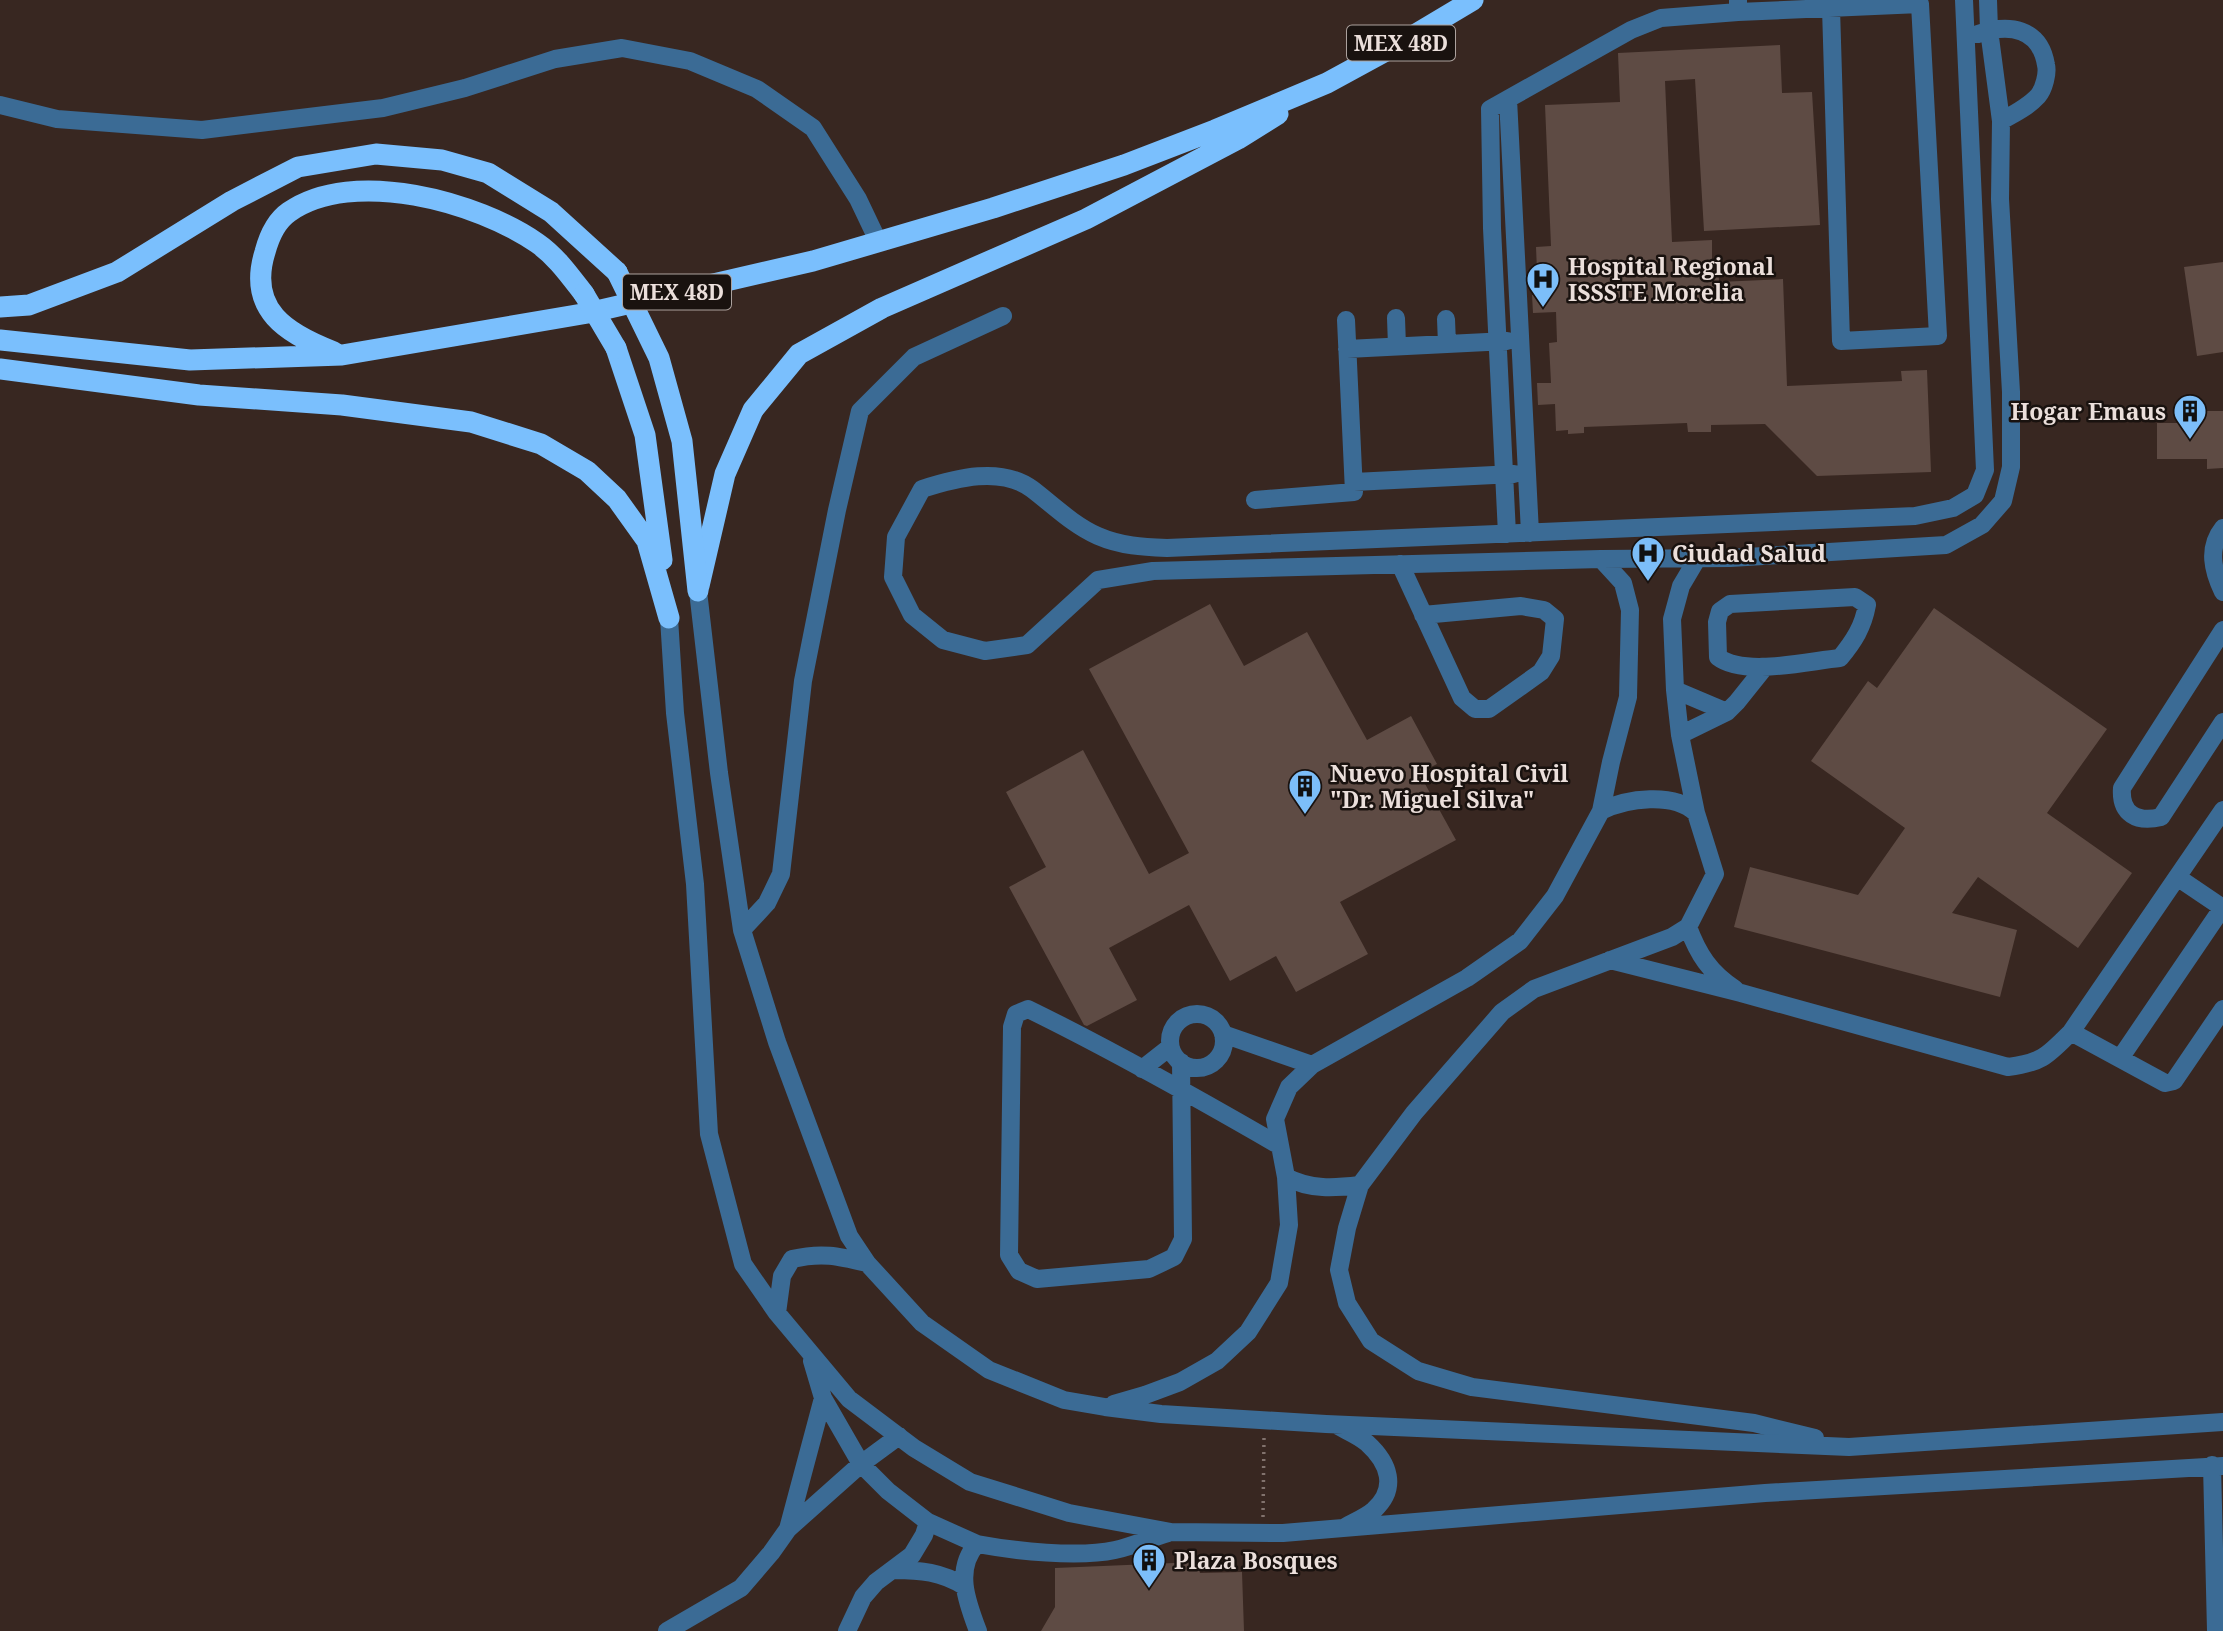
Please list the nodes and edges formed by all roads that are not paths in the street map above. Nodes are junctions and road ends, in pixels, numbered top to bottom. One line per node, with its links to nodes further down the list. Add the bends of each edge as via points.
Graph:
1 (1473, 0): 8 (highway, MEX 48D)
2 (1964, 0): 7 (street)
3 (1988, 0): 6 (street)
4 (1738, 6): 5 (street); 9 (street, via 1661,18 1631,30)
5 (1831, 8): 5 (street, via 1920,4 1938,336 1841,341)
6 (1989, 30): 7 (street); 11 (street); 11 (street, via 2030,34 2044,49 2048,71 2040,94)
7 (1967, 37): 33 (street, via 1985,470 1975,495 1952,508 1915,516)
8 (1327, 83): 14 (highway, MEX 48D, via 1124,165); 38 (highway, via 1238,139 1086,219 882,308 799,354 753,410 725,474)
9 (1508, 99): 12 (street); 13 (street, via 1490,109)
10 (0, 105): 14 (street, via 57,119 202,130 383,108 555,59 622,48 690,61 757,89 813,128)
11 (2001, 121): 36 (street, via 2000,200 2011,392 2011,467 2003,501 1982,525 1946,545)
12 (1515, 227): 13 (street); 21 (street)
13 (1492, 228): 22 (street)
14 (878, 242): 26 (highway, MEX 48D, via 588,313)
15 (0, 307): 38 (highway, bridge, via 29,304 117,272 232,201 298,167 376,155 442,160 488,173 551,212 617,272 659,358 682,441)
16 (1003, 316): 54 (street, via 914,357 860,411 803,681 781,874 767,903)
17 (1396, 318): 24 (street)
18 (1446, 319): 23 (street)
19 (1346, 320): 25 (street)
20 (0, 340): 26 (highway, MEX 48D, via 190,360)
21 (1521, 340): 22 (street); 28 (street)
22 (1498, 341): 23 (street); 29 (street)
23 (1447, 344): 24 (street)
24 (1397, 346): 25 (street)
25 (1348, 349): 30 (street)
26 (342, 355): 41 (highway, bridge, via 302,340 283,327 266,305 261,286 263,259 270,234 287,213 330,194 396,192 478,211 540,245 584,294 616,348 645,435)
27 (0, 369): 41 (highway, via 199,395 342,405 471,422 541,444 587,471 617,499 647,541)
28 (1527, 473): 29 (street); 33 (street)
29 (1503, 475): 30 (street); 34 (street)
30 (1353, 482): 31 (street, via 1354,492)
31 (1255, 500)
32 (2223, 528): 39 (street, via 2215,538 2213,568)
33 (1530, 533): 34 (street)
34 (1507, 534): 37 (street, via 1167,548 1124,545 1059,513 1029,487 1001,477 961,477 922,489 896,537 893,578 912,615 943,640 985,651 1027,645 1098,580 1111,577 1153,571)
35 (1601, 559): 36 (street); 37 (street); 49 (street, via 1623,583 1630,610 1628,697)
36 (1697, 559): 44 (street, via 1681,586 1672,619)
37 (1399, 564): 40 (street)
38 (698, 591): 54 (street)
39 (2223, 592)
40 (1423, 615): 40 (street, via 1462,698 1475,709 1489,709 1541,672 1551,656 1555,619 1544,610 1521,606)
41 (670, 618): 69 (street, via 675,713 695,884 709,1134 743,1264)
42 (2223, 631): 46 (street, via 2122,788 2121,802 2128,811 2148,820 2161,817)
43 (1765, 667): 43 (street, via 1840,658 1856,639 1867,605 1855,597 1730,604 1720,611 1717,622 1718,657 1737,666); 45 (street)
44 (1675, 690): 45 (street); 47 (street)
45 (1727, 712): 47 (street)
46 (2223, 722)
47 (1680, 735): 50 (street)
48 (2223, 810): 51 (street)
49 (1601, 811): 50 (street, via 1615,804 1653,799 1688,805); 62 (street, via 1555,896 1520,941 1467,978)
50 (1696, 813): 53 (street, via 1715,874)
51 (2177, 877): 52 (street); 58 (street)
52 (2223, 907): 61 (street)
53 (1688, 927): 55 (street); 56 (street, via 1706,965)
54 (742, 930): 68 (street, via 777,1042 844,1224)
55 (1610, 960): 56 (street); 67 (street, via 1534,989 1502,1012)
56 (1741, 993): 58 (street, via 2008,1067 2031,1064)
57 (2223, 1009): 61 (street, via 2174,1081 2165,1083 2149,1076)
58 (2071, 1032): 61 (street)
59 (1223, 1034): 60 (street, via 1216,1060 1199,1068); 60 (street, via 1204,1015 1185,1016 1172,1029); 62 (street)
60 (1176, 1055): 63 (street); 64 (street)
61 (2121, 1057)
62 (1312, 1065): 65 (street, via 1289,1087 1275,1119)
63 (1142, 1069): 64 (street); 64 (street, via 1028,1009 1016,1014 1012,1027 1009,1255 1019,1271 1037,1279 1149,1269 1174,1257 1183,1239)
64 (1182, 1090): 65 (street)
65 (1280, 1146): 66 (street)
66 (1286, 1177): 67 (street, via 1329,1189); 72 (street, via 1289,1225 1279,1283 1248,1332 1217,1361 1180,1382)
67 (1360, 1185): 76 (street, via 1339,1270 1347,1303 1371,1341 1418,1371 1472,1387 1754,1423)
68 (867, 1263): 69 (street, via 831,1254 792,1259 782,1276); 72 (street, via 922,1323 989,1370 1064,1401)
69 (777, 1313): 70 (street)
70 (808, 1351): 71 (street); 75 (street, via 849,1399)
71 (823, 1398): 77 (street); 80 (street)
72 (1105, 1406): 74 (street, via 1161,1414)
73 (2223, 1422): 76 (street)
74 (1333, 1424): 76 (street); 81 (street, via 1366,1441 1390,1474 1385,1497 1373,1511)
75 (899, 1436): 77 (street); 82 (street, via 970,1482 1069,1513)
76 (1849, 1447)
77 (861, 1464): 79 (street); 80 (street)
78 (2218, 1466): 81 (street, via 1765,1493); 89 (street)
79 (928, 1522): 83 (street); 84 (street, via 912,1555)
80 (788, 1529): 86 (street, via 741,1588)
81 (1338, 1530): 82 (street)
82 (1171, 1532): 83 (street, via 1113,1550 1061,1553)
83 (977, 1544): 85 (street, via 967,1555)
84 (894, 1570): 85 (street, via 922,1570); 87 (street, via 863,1597)
85 (964, 1586): 88 (street)
86 (667, 1631)
87 (847, 1631)
88 (978, 1631)
89 (2216, 1631)

